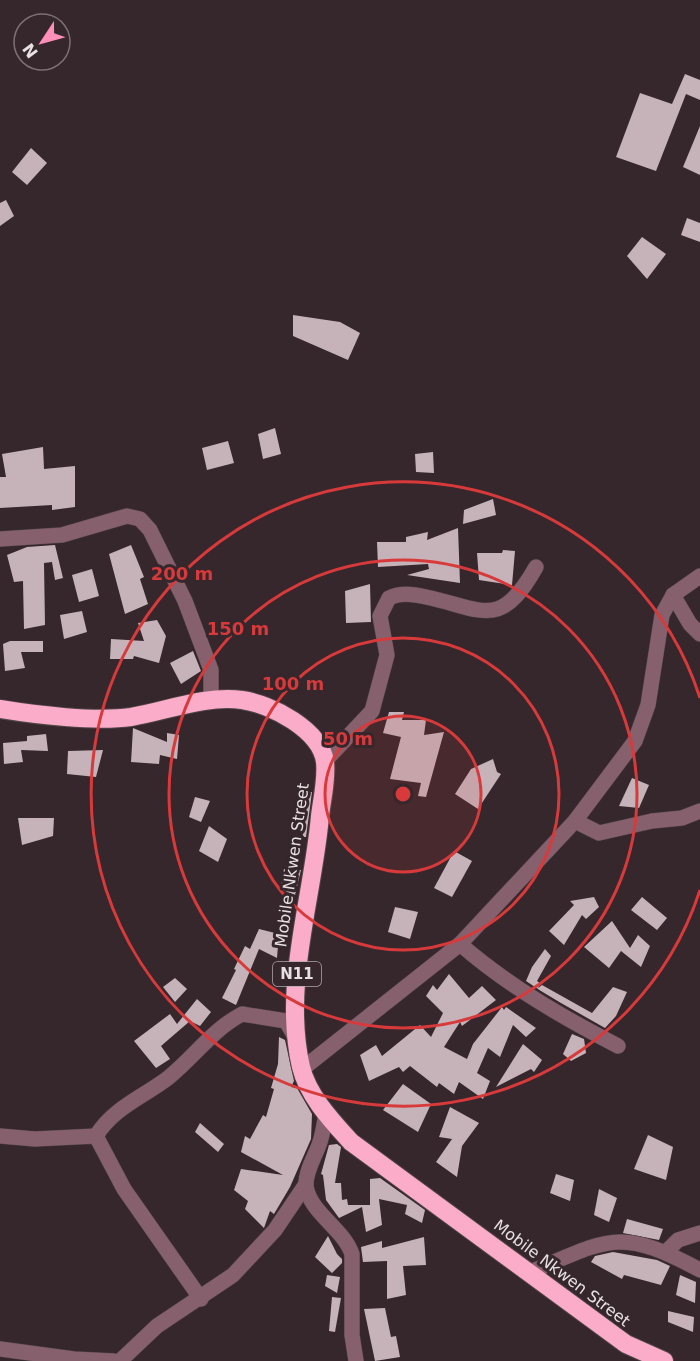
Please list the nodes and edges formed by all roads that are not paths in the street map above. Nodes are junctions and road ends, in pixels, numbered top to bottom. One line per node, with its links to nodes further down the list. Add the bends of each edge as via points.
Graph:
1 (0, 539): 6 (street, via 62,536 127,516 140,519 185,601 211,670)
2 (536, 567): 8 (street, via 515,598 487,612 418,595 389,597 381,616 387,655 372,711)
3 (700, 576): 4 (street)
4 (673, 596): 5 (street); 10 (street, via 662,615 646,717 635,741)
5 (700, 634)
6 (211, 700): 7 (highway, via 128,717 41,716); 8 (highway, via 243,700 287,715 318,746)
7 (0, 709)
8 (325, 761): 12 (highway, Mobile Nkwen Street / N11, via 317,849 296,982)
9 (700, 811): 10 (street, via 682,818 599,833)
10 (575, 820): 11 (street)
11 (460, 944): 13 (street, via 531,996); 14 (street)
12 (295, 1037): 14 (highway, Mobile Nkwen Street / N11); 17 (street, via 286,1022 242,1014 211,1036 167,1078 112,1114)
13 (618, 1046)
14 (302, 1070): 15 (highway, Mobile Nkwen Street / N11)
15 (326, 1114): 18 (street); 22 (highway, Mobile Nkwen Street / N11, via 351,1142)
16 (0, 1136): 17 (street)
17 (96, 1136): 23 (street, via 124,1189)
18 (306, 1184): 23 (street, via 275,1230 233,1275); 27 (street, via 317,1207 348,1241 352,1254 352,1335)
19 (700, 1233): 20 (street, via 678,1240)
20 (666, 1252): 21 (street); 22 (street, via 627,1241 609,1241)
21 (700, 1270)
22 (531, 1272): 28 (highway, Mobile Nkwen Street / N11, via 626,1344)
23 (201, 1299): 26 (street, via 157,1326)
24 (0, 1349): 25 (street)
25 (114, 1361)
26 (120, 1361)
27 (356, 1361)
28 (664, 1361)

